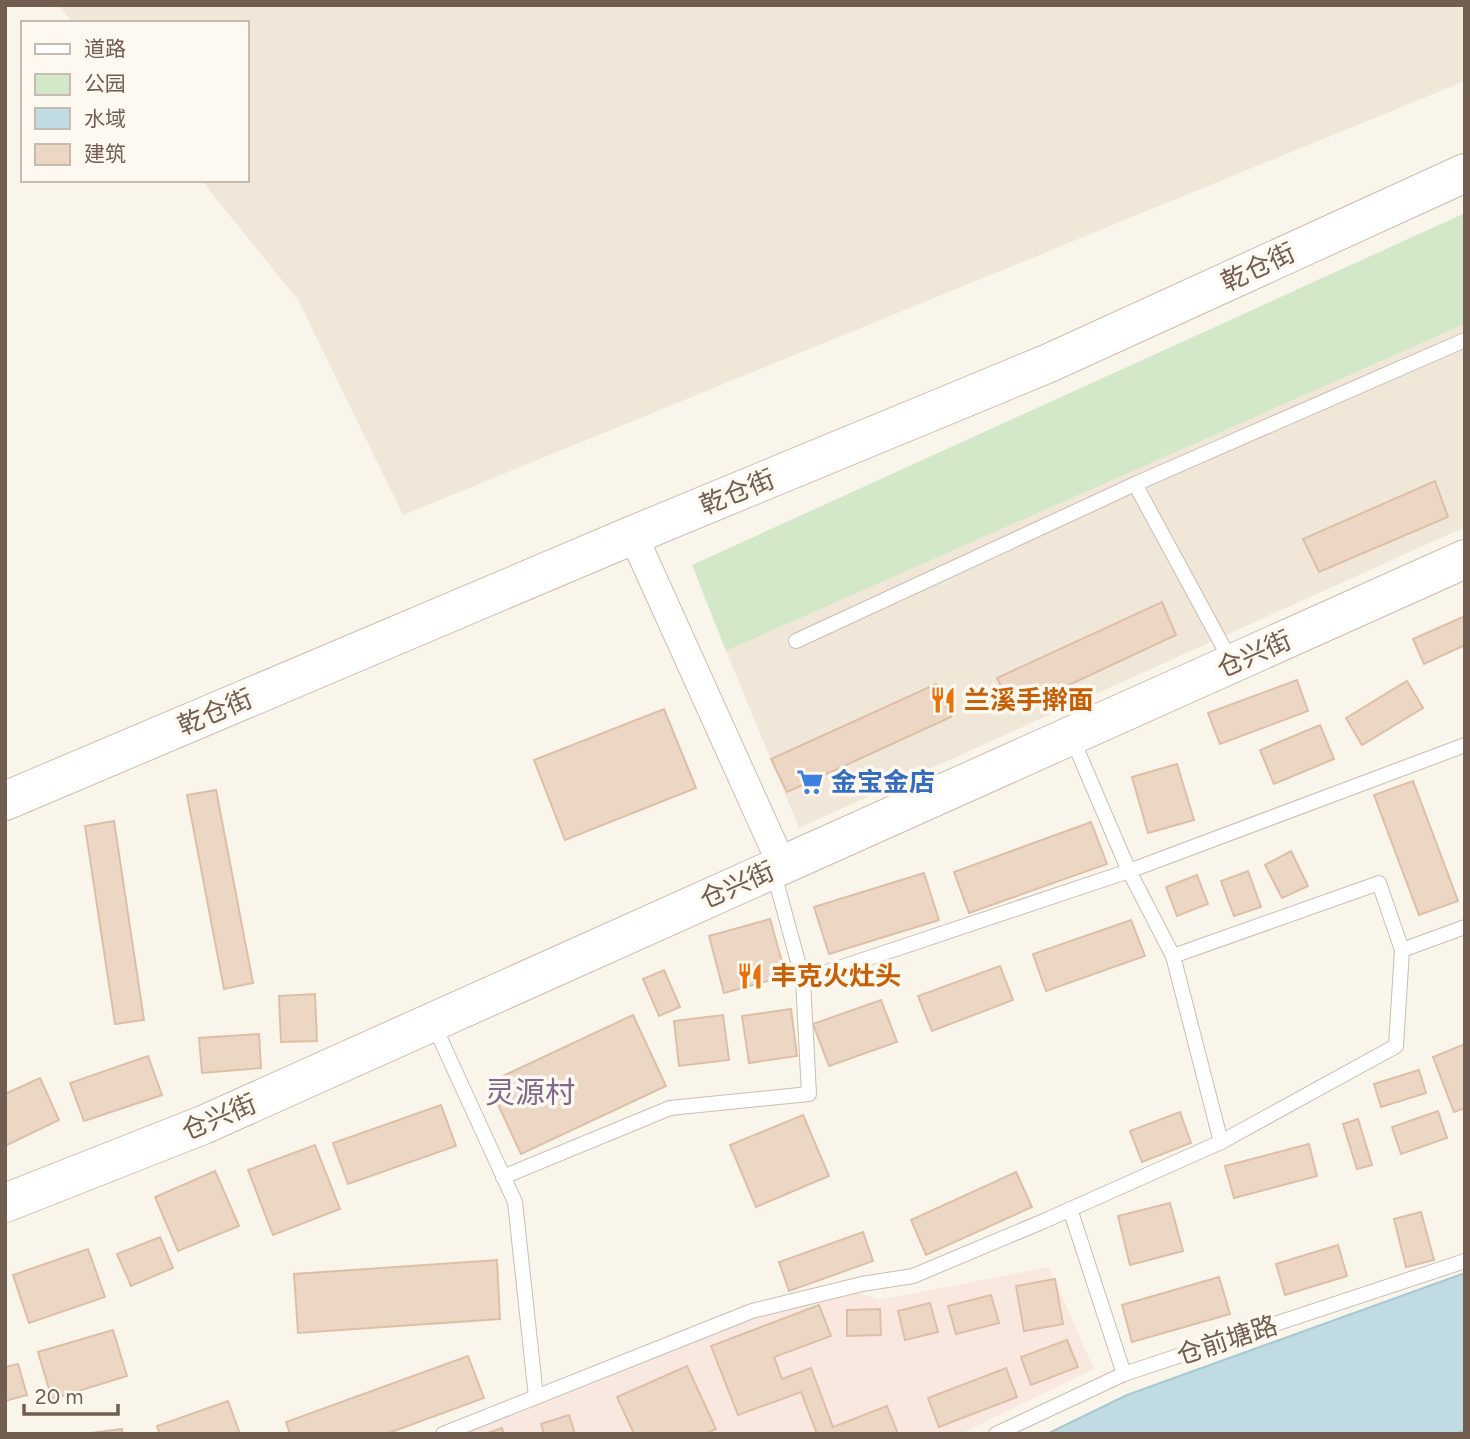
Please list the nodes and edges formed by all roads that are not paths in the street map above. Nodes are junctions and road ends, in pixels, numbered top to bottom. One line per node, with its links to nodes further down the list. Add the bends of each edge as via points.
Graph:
1 (1465, 173): 4 (street, 乾仓街, via 1049,363)
2 (1465, 340): 3 (lane)
3 (1135, 484): 6 (lane); 7 (lane)
4 (633, 535): 10 (street, 乾仓街); 11 (street)
5 (1465, 559): 7 (street, 仓兴街)
6 (796, 640)
7 (1233, 663): 8 (street, 仓兴街)
8 (1071, 736): 11 (street, 仓兴街); 12 (lane)
9 (1465, 745): 12 (lane)
10 (5, 802)
11 (777, 867): 16 (lane); 17 (street, 仓兴街)
12 (1129, 871): 15 (lane); 16 (lane)
13 (1465, 927): 14 (lane)
14 (1402, 950): 15 (lane, via 1379,883); 18 (lane, via 1396,1046)
15 (1172, 956): 18 (lane)
16 (803, 980): 19 (lane, via 809,1094 670,1108)
17 (432, 1022): 19 (lane); 20 (street, 仓兴街, via 204,1125)
18 (1221, 1142): 21 (lane)
19 (503, 1177): 24 (lane, via 515,1202)
20 (5, 1203)
21 (1070, 1209): 23 (lane); 24 (lane, via 913,1276 752,1311)
22 (1465, 1261): 23 (lane, 仓前塘路)
23 (1124, 1374): 26 (lane, 仓前塘路)
24 (536, 1397): 25 (lane)
25 (443, 1434)
26 (996, 1434)

